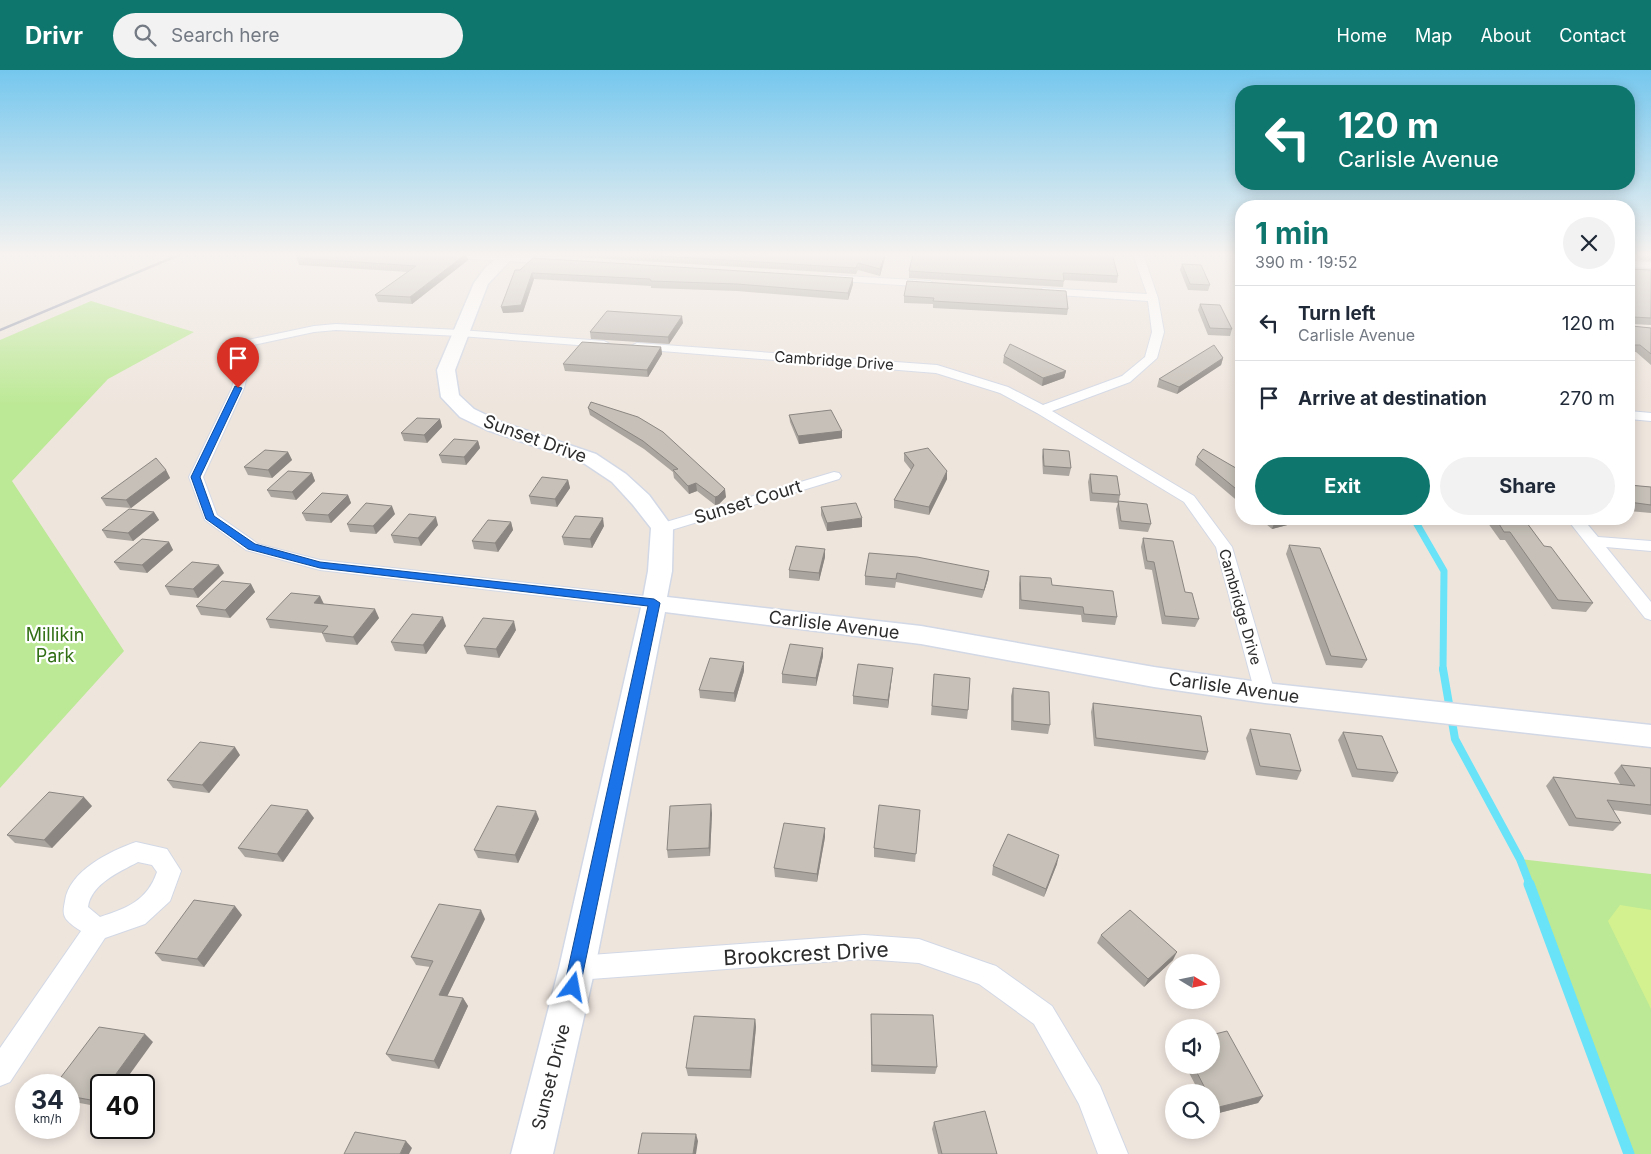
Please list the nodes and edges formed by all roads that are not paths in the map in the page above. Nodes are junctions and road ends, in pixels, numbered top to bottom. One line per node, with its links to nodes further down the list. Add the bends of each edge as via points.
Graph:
1 (472, 305): 3 (street, Sunset Drive)
2 (1154, 305): 5 (street, via 1158,332 1150,358 1126,380)
3 (460, 333): 4 (street, Cambridge Drive, via 336,327); 5 (street, Cambridge Drive, via 937,369 1004,390); 10 (street, Sunset Drive, via 446,370 450,397 468,413 494,426 589,458 619,478)
4 (238, 345): 13 (street, Carlisle Avenue, via 243,368 238,388 196,477 210,517 252,547 320,565)
5 (1042, 410): 15 (street, Cambridge Drive, via 1189,499 1224,547)
6 (1635, 416): 7 (street)
7 (1651, 417)
8 (834, 476): 10 (street, Sunset Court)
9 (1580, 525): 11 (street)
10 (662, 528): 13 (street, Sunset Drive, via 660,571)
11 (1592, 541): 12 (street); 14 (street)
12 (1651, 546)
13 (654, 603): 15 (street, Carlisle Avenue, via 922,635 1154,677); 18 (street, Sunset Drive)
14 (1651, 614)
15 (1265, 693): 16 (street, Carlisle Avenue)
16 (1651, 736)
17 (97, 929): 19 (street)
18 (577, 968): 20 (street, Sunset Drive); 21 (street, Brookcrest Drive, via 864,947 920,951 987,975 1043,1015 1090,1096)
19 (0, 1072)
20 (532, 1154)
21 (1113, 1154)

